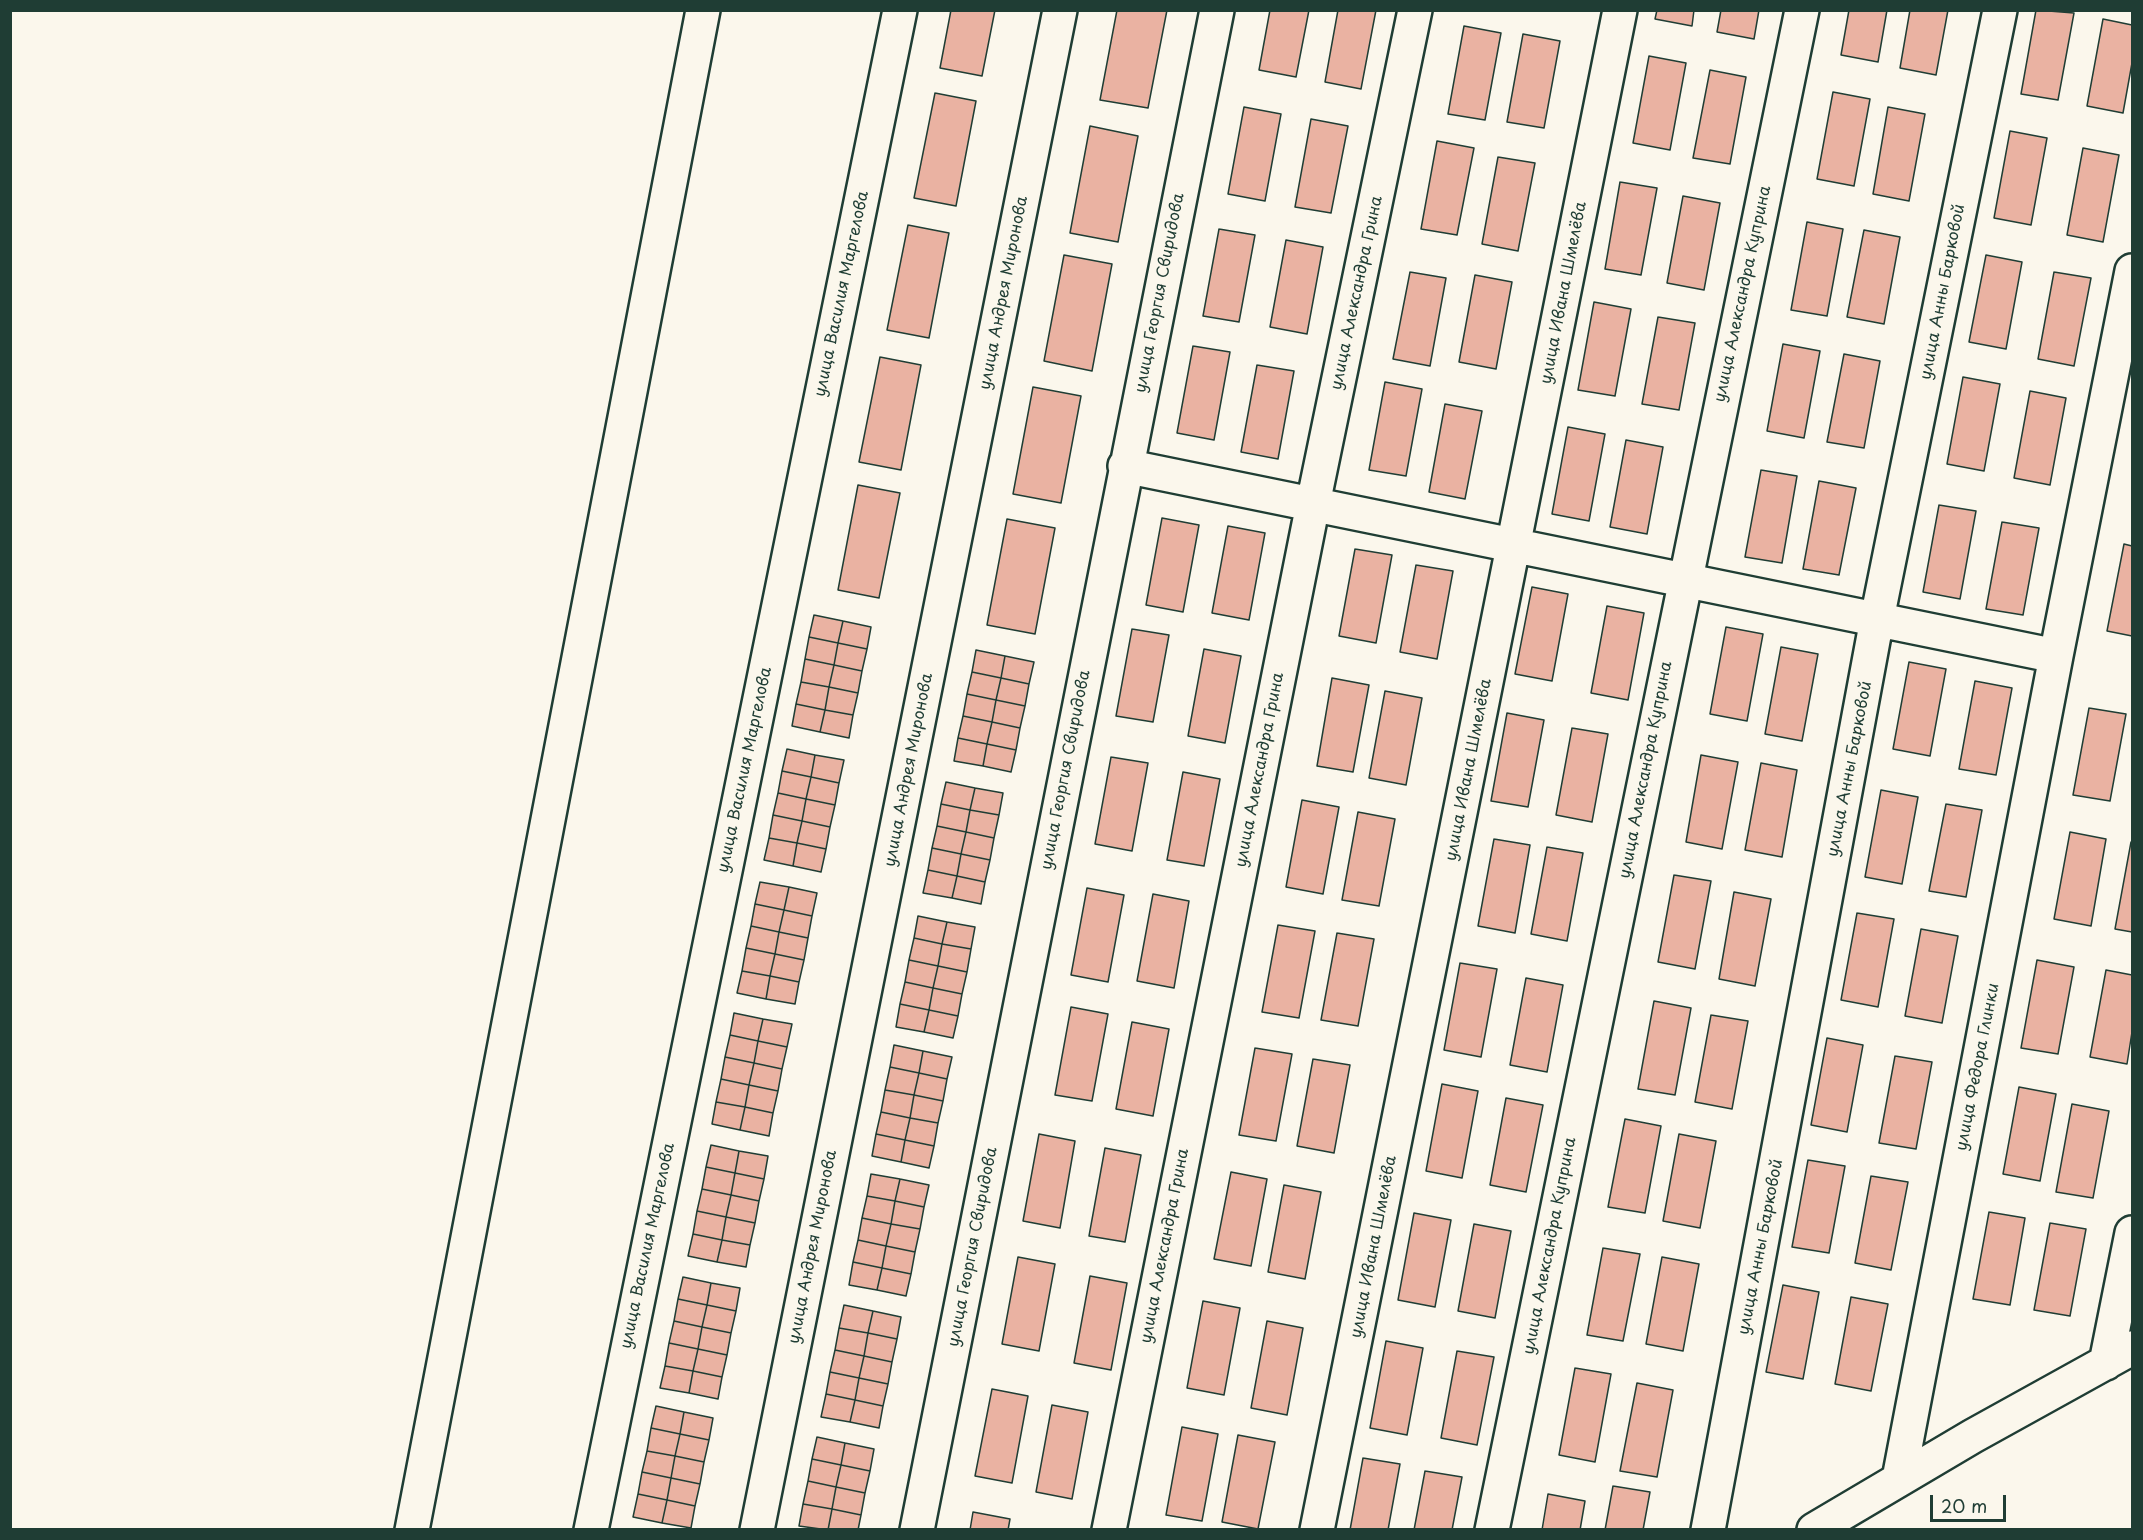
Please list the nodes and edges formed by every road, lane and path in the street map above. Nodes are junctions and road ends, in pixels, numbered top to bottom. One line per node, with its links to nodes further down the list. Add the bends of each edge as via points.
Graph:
1 (703, 10): 19 (street)
2 (900, 10): 20 (street, улица Василия Маргелова)
3 (1060, 10): 21 (street, улица Андрея Миронова)
4 (1217, 10): 10 (street, улица Георгия Свиридова)
5 (1415, 10): 11 (street, улица Александра Грина)
6 (1620, 10): 12 (street, улица Ивана Шмелёва)
7 (1802, 10): 13 (street, улица Александра Куприна)
8 (2000, 10): 14 (street, улица Анны Барковой)
9 (2133, 271): 15 (street, улица Федора Глинки)
10 (1125, 466): 11 (street); 22 (street, улица Георгия Свиридова)
11 (1313, 504): 12 (street); 23 (street, улица Александра Грина)
12 (1514, 545): 13 (street); 24 (street, улица Ивана Шмелёва)
13 (1684, 580): 14 (street); 25 (street, улица Александра Куприна)
14 (1877, 619): 15 (street); 26 (street, улица Анны Барковой)
15 (2056, 656): 18 (street, улица Федора Глинки)
16 (2133, 1233): 17 (street)
17 (2120, 1355): 18 (street)
18 (1899, 1479): 27 (street)
19 (412, 1530)
20 (591, 1530)
21 (757, 1530)
22 (917, 1530)
23 (1109, 1530)
24 (1317, 1530)
25 (1492, 1530)
26 (1708, 1530)
27 (1814, 1530)

